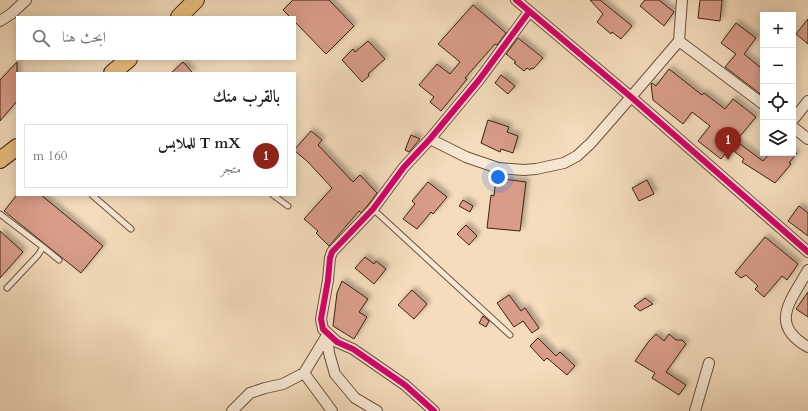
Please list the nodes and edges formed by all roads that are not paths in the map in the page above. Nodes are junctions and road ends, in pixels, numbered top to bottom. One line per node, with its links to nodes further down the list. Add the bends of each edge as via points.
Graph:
1 (26, 0): 7 (street)
2 (196, 0): 6 (main road)
3 (516, 0): 5 (street)
4 (682, 0): 8 (street)
5 (529, 12): 11 (street); 16 (street, via 479,80)
6 (180, 16)
7 (0, 20)
8 (679, 41): 11 (street); 13 (street)
9 (128, 60): 10 (main road)
10 (114, 72)
11 (632, 97): 16 (street, via 577,156 548,167 524,170 498,168 466,157); 27 (street)
12 (808, 101): 14 (street)
13 (760, 102)
14 (796, 116)
15 (796, 129): 17 (street)
16 (430, 139): 23 (street, via 404,167)
17 (808, 139)
18 (16, 148): 19 (main road)
19 (0, 160)
20 (93, 196): 25 (lane)
21 (275, 196): 22 (lane)
22 (288, 206)
23 (373, 209): 31 (street, via 332,252 321,319); 32 (lane)
24 (0, 214): 26 (lane)
25 (131, 229)
26 (43, 247): 28 (lane); 30 (lane)
27 (808, 252)
28 (59, 260)
29 (808, 270): 33 (street, via 788,307 785,319 788,330 797,341)
30 (7, 288)
31 (327, 335): 35 (street); 38 (street, via 335,374 355,398); 39 (street, via 353,349 405,385)
32 (510, 335)
33 (808, 347)
34 (709, 363): 40 (street)
35 (304, 373): 36 (street, via 283,384 250,393); 37 (street)
36 (232, 411)
37 (332, 411)
38 (377, 411)
39 (434, 411)
40 (695, 411)

